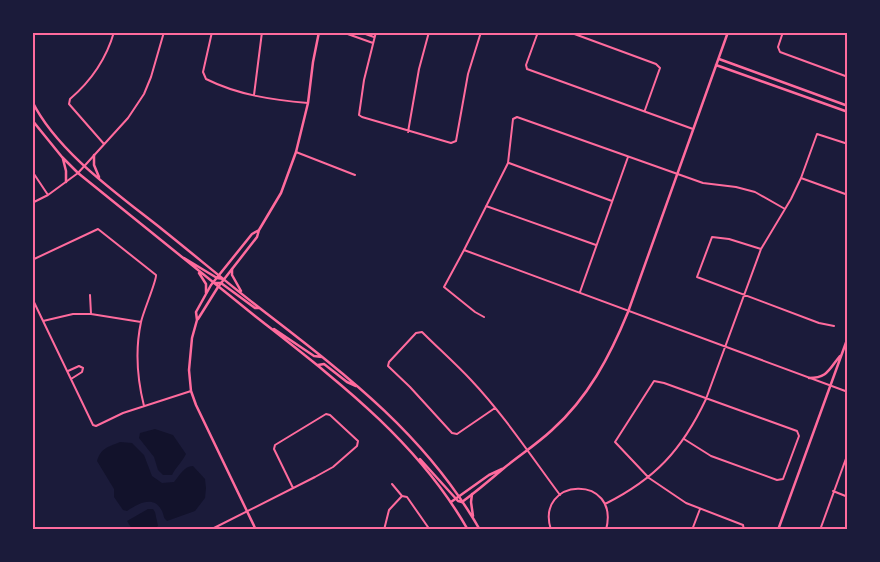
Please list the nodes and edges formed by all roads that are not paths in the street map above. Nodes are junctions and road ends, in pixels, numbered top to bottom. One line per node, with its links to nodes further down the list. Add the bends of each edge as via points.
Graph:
1 (114, 32): 29 (street, via 94,76 70,99 69,104)
2 (164, 32): 29 (street, via 144,94)
3 (212, 32): 20 (street, via 204,77)
4 (262, 32): 20 (street)
5 (319, 32): 22 (main road)
6 (342, 32): 16 (street)
7 (360, 32): 15 (street)
8 (376, 32): 15 (street)
9 (429, 32): 28 (street)
10 (481, 32): 28 (street, via 468,74 456,141 451,144)
11 (538, 32): 24 (street, via 527,69)
12 (569, 32): 24 (street, via 660,68)
13 (728, 32): 17 (main road)
14 (783, 32): 19 (street, via 778,47 780,52)
15 (374, 38): 16 (street)
16 (373, 43): 28 (street, via 359,115)
17 (718, 59): 18 (main road); 23 (main road)
18 (716, 65): 25 (main road); 27 (main road)
19 (848, 77)
20 (254, 96): 22 (street)
21 (32, 101): 36 (main road, via 52,131)
22 (308, 103): 31 (main road)
23 (848, 106)
24 (645, 111): 27 (street)
25 (848, 112)
26 (32, 120): 34 (main road)
27 (694, 129): 39 (main road)
28 (408, 132)
29 (104, 144): 32 (street)
30 (848, 144): 41 (street, via 817,134)
31 (296, 152): 40 (street); 50 (main road, via 280,196)
32 (94, 155): 36 (street); 42 (main road)
33 (628, 157): 35 (street, via 517,117 513,119); 39 (street); 46 (street)
34 (62, 158): 38 (main road); 43 (main road)
35 (508, 163): 46 (street); 48 (street)
36 (85, 166): 38 (street); 42 (main road)
37 (32, 171): 44 (street)
38 (78, 173): 43 (street); 54 (main road)
39 (677, 174): 49 (street, via 703,183 755,192); 69 (main road)
40 (355, 175)
41 (801, 178): 45 (street); 49 (street)
42 (100, 179): 58 (main road)
43 (66, 182): 44 (street)
44 (48, 195): 47 (street)
45 (848, 195)
46 (612, 201): 51 (street)
47 (32, 203)
48 (486, 206): 51 (street); 53 (street)
49 (785, 209): 52 (street)
50 (259, 230): 56 (main road, via 257,238); 58 (main road, via 252,234)
51 (596, 245): 62 (street)
52 (761, 249): 66 (street); 66 (street, via 712,237 697,278)
53 (464, 250): 62 (street); 71 (street, via 444,287)
54 (181, 256): 57 (main road); 58 (main road)
55 (32, 260): 74 (street, via 95,229 100,231 156,275)
56 (232, 269): 59 (main road); 64 (main road)
57 (196, 270): 60 (main road); 63 (main road, via 206,284)
58 (218, 276): 59 (main road); 60 (main road)
59 (224, 279): 61 (main road); 64 (main road)
60 (213, 283): 61 (main road); 63 (main road)
61 (219, 285): 68 (main road); 72 (main road); 75 (main road)
62 (580, 292): 69 (street)
63 (206, 293): 72 (main road, via 196,312)
64 (242, 293): 68 (main road)
65 (90, 295): 70 (street)
66 (743, 295): 76 (street); 78 (street)
67 (32, 298): 73 (street)
68 (260, 308): 80 (main road)
69 (628, 312): 78 (street); 94 (main road, via 602,368 586,392 553,430)
70 (91, 314): 73 (street, via 73,314); 74 (street)
71 (484, 317)
72 (197, 320): 87 (main road, via 189,355)
73 (43, 321): 82 (street)
74 (141, 322): 90 (street, via 138,364)
75 (268, 326): 80 (main road, via 314,356); 81 (main road)
76 (834, 326)
77 (848, 337): 79 (main road)
78 (725, 347): 83 (street); 89 (street)
79 (841, 355): 83 (main road, via 825,375); 85 (main road)
80 (324, 357): 86 (main road)
81 (318, 365): 86 (main road, via 324,364); 93 (main road, via 368,407)
82 (68, 371): 84 (street); 84 (street, via 83,367 82,372)
83 (809, 378): 85 (street)
84 (71, 379): 90 (street, via 93,425)
85 (830, 386): 88 (street); 123 (main road)
86 (363, 390): 104 (main road, via 410,435)
87 (191, 391): 90 (street); 110 (main road)
88 (848, 392)
89 (706, 399): 92 (street); 92 (street, via 796,431 799,436 783,479 777,480 719,459); 97 (street, via 654,381 615,442)
90 (144, 406)
91 (495, 408): 91 (street, via 422,332 416,333 389,362 388,366 452,433 457,434); 94 (street)
92 (684, 438): 97 (street)
93 (406, 446): 104 (main road); 106 (main road)
94 (527, 451): 96 (main road); 102 (street)
95 (848, 453): 100 (street)
96 (504, 469): 101 (main road); 104 (main road, via 489,474)
97 (649, 478): 108 (street); 109 (street)
98 (392, 484): 103 (street)
99 (292, 488): 99 (street, via 333,467 357,446 358,441 330,415 326,414 275,445); 110 (street)
100 (833, 491): 105 (street); 124 (street)
101 (472, 494): 107 (main road); 111 (main road)
102 (560, 494): 108 (street, via 581,488 595,493); 112 (street, via 550,510)
103 (402, 496): 115 (street, via 390,510); 116 (street, via 407,497)
104 (456, 497): 106 (main road); 107 (main road)
105 (848, 497)
106 (451, 502): 117 (main road)
107 (462, 502): 111 (main road)
108 (605, 504): 120 (street)
109 (700, 509): 121 (street); 122 (street, via 743,524)
110 (247, 511): 113 (street); 114 (main road)
111 (473, 518): 118 (main road)
112 (551, 529): 119 (street)
113 (210, 530)
114 (256, 530)
115 (384, 530)
116 (430, 530)
117 (468, 530)
118 (480, 530)
119 (547, 530)
120 (606, 530)
121 (692, 530)
122 (744, 530)
123 (778, 530)
124 (820, 530)

